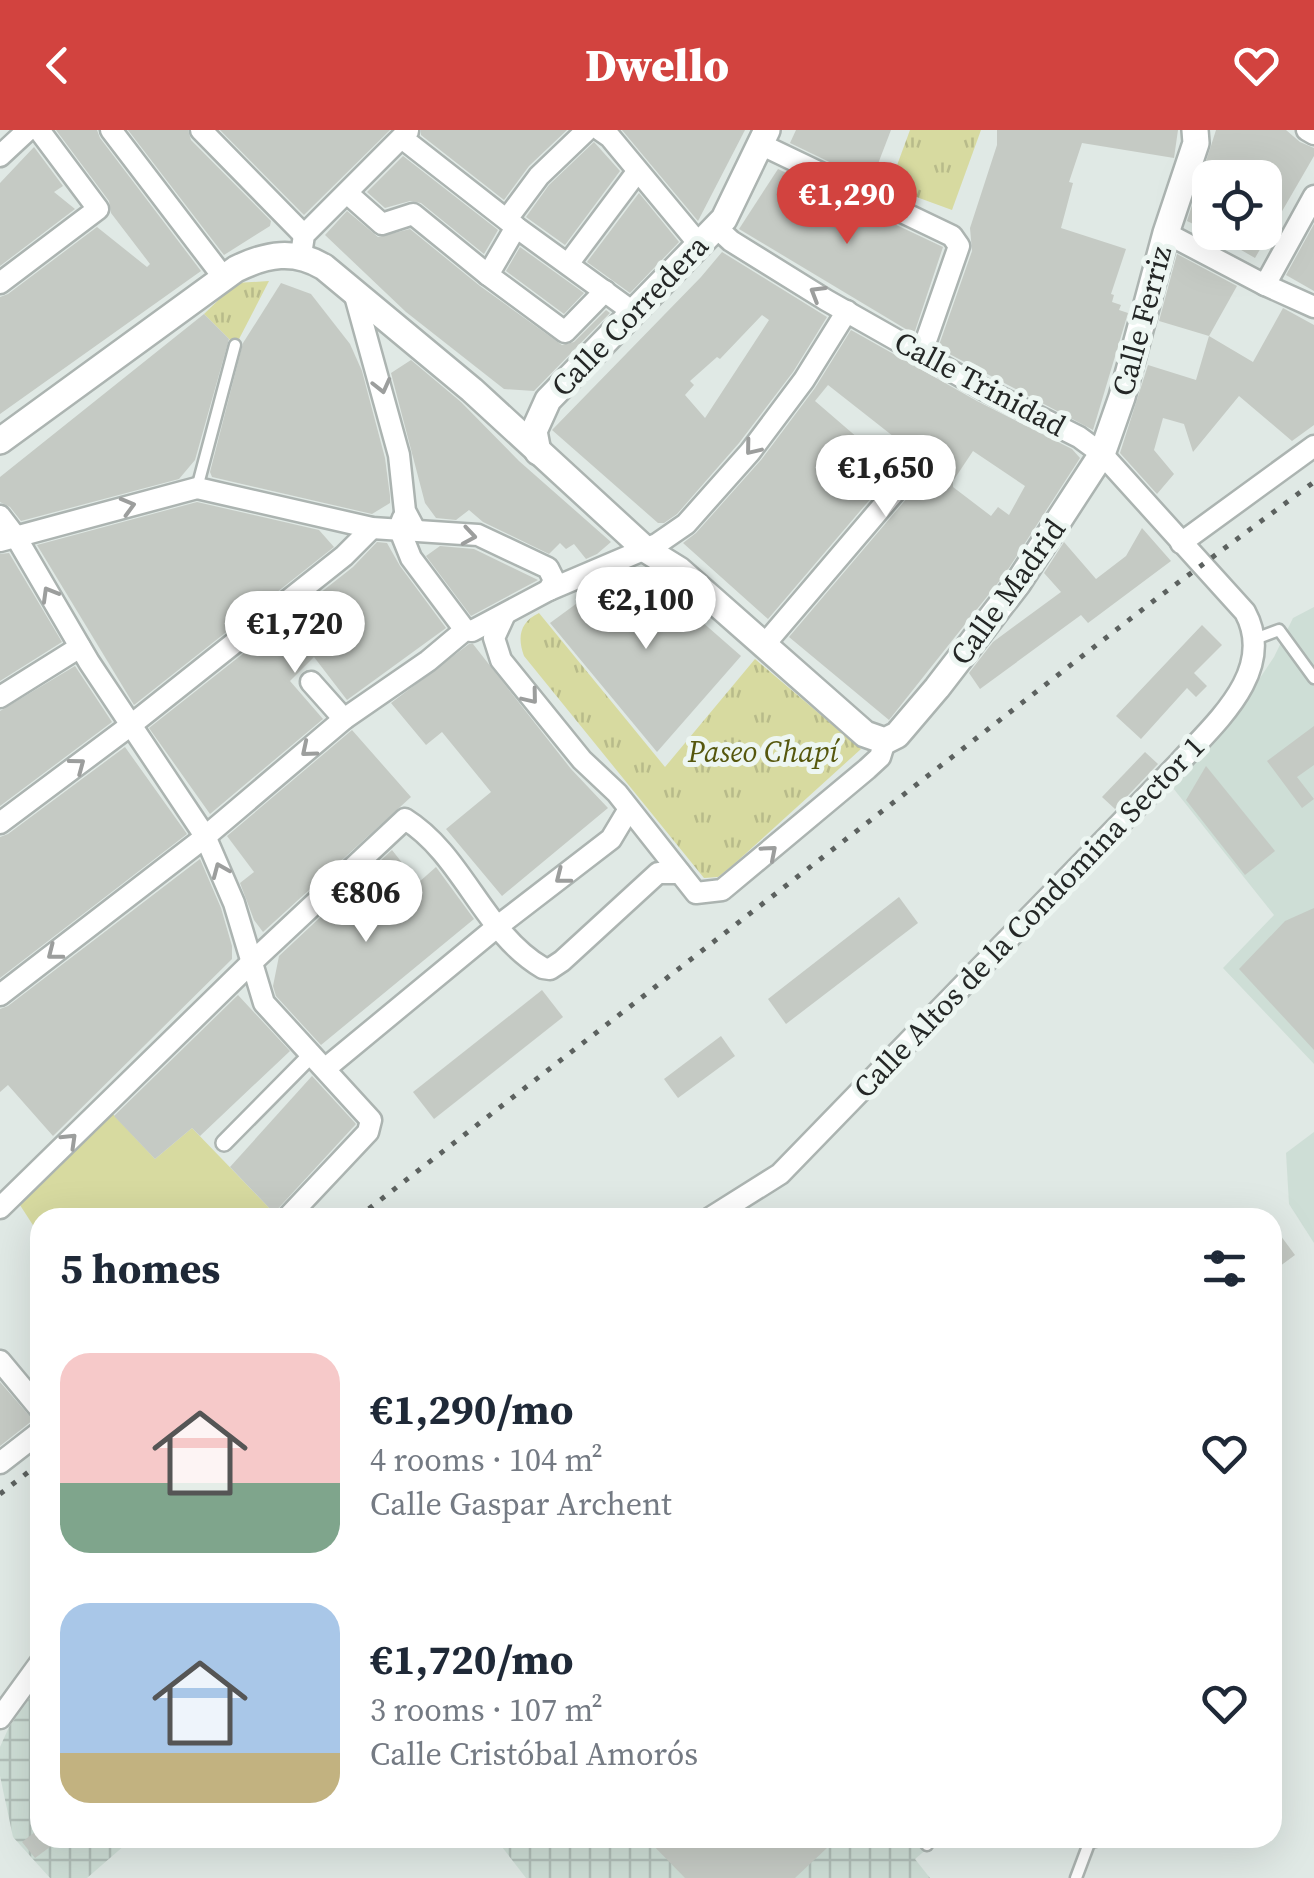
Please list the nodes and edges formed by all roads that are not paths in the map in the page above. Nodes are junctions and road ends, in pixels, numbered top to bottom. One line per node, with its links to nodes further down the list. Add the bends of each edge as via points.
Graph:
1 (28, 130): 12 (street)
2 (40, 130): 23 (street, via 98,209)
3 (111, 130): 22 (street)
4 (201, 130): 19 (street)
5 (587, 130): 16 (street, via 539,176)
6 (1307, 130): 9 (street)
7 (610, 132): 13 (street, Calle Trinidad)
8 (1197, 134): 17 (street, Calle Ferriz)
9 (1314, 134)
10 (397, 135): 14 (street); 16 (street)
11 (763, 137): 18 (street, Calle Corredera, via 724,219); 33 (street, via 952,236 959,246)
12 (0, 156)
13 (637, 172): 18 (street, Calle Trinidad); 20 (street)
14 (348, 193): 19 (street); 21 (street, via 382,224 413,214)
15 (1314, 196): 24 (street)
16 (511, 223): 20 (street); 21 (street)
17 (1166, 233): 24 (street); 39 (street, Calle Ferriz)
18 (708, 236): 28 (street, Calle Trinidad, one-way to 18, via 731,241); 29 (street, Calle Corredera)
19 (302, 245): 22 (street); 26 (street)
20 (568, 264): 25 (street)
21 (488, 275): 25 (street, via 565,332)
22 (224, 278): 36 (street)
23 (0, 284)
24 (1265, 285): 27 (street)
25 (605, 291): 29 (street)
26 (354, 292): 30 (street); 31 (street)
27 (1314, 307)
28 (848, 311): 33 (street, Calle Trinidad); 47 (street, one-way to 47, via 750,452 686,524)
29 (633, 312): 35 (street, Calle Corredera)
30 (406, 336): 31 (street, via 386,349); 34 (street)
31 (371, 344): 43 (street, one-way to 43, via 400,454)
32 (235, 345): 41 (lane)
33 (921, 355): 39 (street, Calle Trinidad)
34 (472, 390): 35 (street, via 514,408); 37 (street)
35 (548, 400): 37 (street, Calle Corredera)
36 (0, 441)
37 (530, 445): 47 (street)
38 (1314, 446): 46 (street)
39 (1102, 454): 46 (street, Calle Trinidad); 59 (street, Calle Madrid, via 1018,583 897,736)
40 (921, 461): 52 (street)
41 (197, 488): 44 (street); 45 (street, one-way to 41)
42 (0, 516): 45 (street)
43 (407, 523): 44 (street); 48 (street, one-way to 48, via 478,535 548,568 554,580); 50 (street, via 411,558)
44 (372, 528): 58 (street)
45 (8, 539): 53 (street, one-way to 45)
46 (1182, 543): 51 (street, Calle Trinidad, via 1245,612)
47 (631, 549): 48 (street); 52 (street, via 679,570)
48 (549, 590): 49 (street)
49 (505, 614): 50 (street); 60 (street, one-way to 60, via 494,638 501,660)
50 (465, 630): 57 (street)
51 (1256, 639): 54 (lane, via 1279,630); 71 (street, Calle Altos de la Condomina Sector 1, via 1247,679 1178,764 780,1174)
52 (765, 644): 59 (street, via 865,734)
53 (80, 647): 56 (street); 58 (street)
54 (1314, 678)
55 (311, 682): 57 (street)
56 (0, 697)
57 (344, 719): 62 (street, one-way to 62)
58 (131, 725): 61 (street, one-way to 58); 62 (street)
59 (885, 741): 63 (street, one-way to 59, via 705,894 722,890 868,769)
60 (629, 809): 63 (street); 64 (street, one-way to 64, via 611,839)
61 (0, 823)
62 (206, 836): 65 (street, one-way to 62); 66 (street, one-way to 66)
63 (684, 880): 64 (street, via 658,872 550,969 534,963)
64 (498, 926): 65 (street, via 448,858 405,819); 67 (street)
65 (252, 962): 67 (street, via 264,1003); 69 (street, one-way to 65)
66 (0, 995)
67 (319, 1061): 68 (street); 70 (street, via 371,1120 368,1132)
68 (224, 1143)
69 (0, 1208)
70 (296, 1208)
71 (726, 1208)
72 (0, 1361): 73 (street)
73 (30, 1398)
74 (30, 1440): 75 (street)
75 (0, 1463)
76 (30, 1676): 77 (street)
77 (0, 1718)
78 (1088, 1848): 79 (lane)
79 (1076, 1878)

